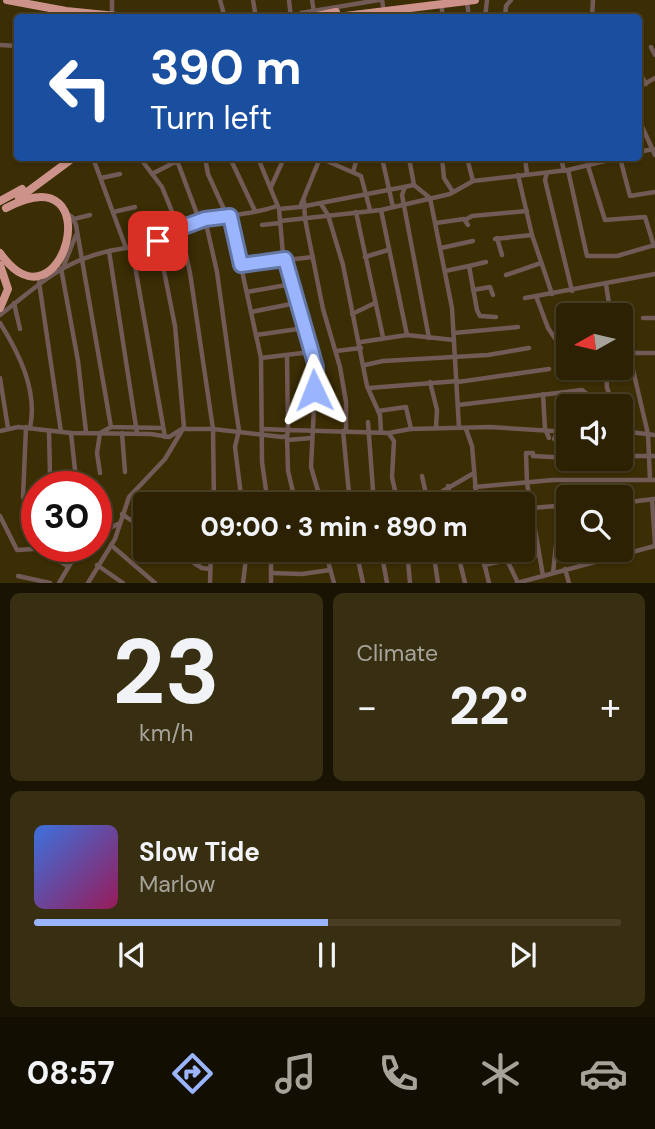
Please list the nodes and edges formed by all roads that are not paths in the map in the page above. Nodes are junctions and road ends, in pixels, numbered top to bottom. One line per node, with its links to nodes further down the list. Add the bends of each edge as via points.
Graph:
1 (7, 0): 7 (highway)
2 (227, 0): 3 (street)
3 (220, 1)
4 (471, 1): 6 (highway)
5 (423, 2): 6 (highway); 6 (highway); 9 (highway)
6 (443, 2)
7 (31, 3): 8 (highway)
8 (51, 4): 10 (highway)
9 (382, 7): 11 (highway); 12 (highway)
10 (106, 14)
11 (321, 14)
12 (355, 14)
13 (651, 47): 14 (street)
14 (655, 55)
15 (642, 77): 17 (street)
16 (655, 78): 17 (street)
17 (646, 84): 18 (street)
18 (642, 86)
19 (642, 126): 20 (street)
20 (653, 149)
21 (62, 161): 61 (highway)
22 (69, 161): 61 (highway)
23 (94, 161): 48 (street)
24 (142, 161): 45 (street)
25 (206, 161): 74 (street)
26 (231, 161): 67 (street)
27 (259, 161): 51 (street)
28 (283, 161): 51 (street)
29 (319, 161): 60 (street)
30 (327, 161): 42 (street)
31 (356, 161): 42 (street)
32 (383, 161): 53 (street)
33 (410, 161): 50 (street)
34 (442, 161): 54 (street, via 444,178)
35 (468, 161): 49 (street)
36 (525, 161): 46 (street)
37 (562, 161): 41 (street)
38 (607, 161): 40 (street)
39 (619, 161): 55 (street, via 631,196)
40 (589, 166): 41 (street); 87 (street, via 605,220 645,217)
41 (566, 171): 43 (street); 87 (street, via 587,256 617,256)
42 (353, 172): 56 (street, via 361,176)
43 (547, 173): 46 (street); 114 (street)
44 (120, 174): 48 (street)
45 (152, 174): 77 (street, via 178,163); 81 (street)
46 (527, 174): 47 (street)
47 (518, 175): 49 (street); 68 (street)
48 (101, 177): 70 (street)
49 (473, 181): 54 (street)
50 (414, 185): 52 (street); 57 (street)
51 (271, 187): 63 (street)
52 (405, 187): 53 (street); 58 (street)
53 (390, 191): 56 (street); 64 (street)
54 (453, 192): 57 (street)
55 (655, 192)
56 (365, 195): 59 (street); 65 (street)
57 (430, 198): 58 (street); 79 (street)
58 (405, 202): 64 (street); 139 (street)
59 (321, 204): 60 (street); 73 (street)
60 (303, 205): 63 (street); 76 (street)
61 (1, 207): 69 (highway, via 41,196)
62 (135, 207): 70 (street)
63 (278, 207): 67 (street); 78 (street)
64 (393, 207): 66 (street)
65 (370, 210): 66 (street); 71 (street)
66 (381, 210): 92 (street)
67 (255, 211): 74 (street)
68 (527, 211): 79 (street); 83 (street)
69 (63, 212): 75 (street); 94 (highway, via 68,246 55,267 35,275 24,273)
70 (113, 212): 90 (street)
71 (356, 212): 73 (street); 98 (street)
72 (90, 215): 75 (street)
73 (328, 215): 76 (street); 126 (street)
74 (229, 216): 77 (street); 104 (street)
75 (74, 219): 82 (street)
76 (305, 219): 78 (street); 97 (street)
77 (203, 220): 81 (street); 175 (street, via 217,272)
78 (280, 222): 80 (street); 100 (street)
79 (436, 223): 88 (street)
80 (262, 225)
81 (178, 229): 85 (street); 169 (street, via 199,322)
82 (76, 234): 84 (street); 89 (street)
83 (532, 235): 95 (street, via 496,238); 102 (street)
84 (78, 241): 89 (street); 96 (street)
85 (158, 241): 91 (street); 168 (street, via 175,326 184,408)
86 (474, 241): 88 (street)
87 (654, 245)
88 (441, 247): 107 (street)
89 (72, 248): 106 (street)
90 (125, 248): 91 (street); 93 (street)
91 (132, 249): 165 (street)
92 (388, 250): 98 (street); 137 (street)
93 (109, 251): 96 (street); 99 (street)
94 (0, 253)
95 (502, 255)
96 (85, 257): 99 (street); 106 (street); 163 (street)
97 (313, 257): 100 (street); 144 (street)
98 (365, 257): 122 (street)
99 (111, 258): 179 (street)
100 (285, 259): 104 (street); 111 (street)
101 (486, 262): 105 (street)
102 (541, 263): 109 (street); 116 (street)
103 (0, 264): 124 (highway, via 8,289)
104 (241, 265): 115 (street)
105 (469, 266): 107 (street); 113 (street)
106 (62, 267): 110 (street); 183 (street)
107 (445, 271): 135 (street)
108 (655, 274): 112 (street)
109 (506, 275)
110 (39, 282): 120 (street); 182 (street)
111 (292, 284): 115 (street); 121 (street)
112 (606, 284): 114 (street); 123 (street)
113 (474, 290): 117 (street, via 490,287); 128 (street, via 480,316)
114 (572, 291): 116 (street)
115 (247, 292): 125 (street)
116 (552, 294): 118 (street)
117 (493, 295)
118 (536, 296): 119 (street); 141 (street)
119 (525, 298)
120 (13, 303): 127 (street); 134 (street)
121 (296, 303): 125 (street); 133 (street)
122 (375, 303): 126 (street); 138 (street)
123 (609, 303)
124 (0, 308)
125 (251, 312): 136 (street)
126 (352, 314): 142 (street)
127 (0, 315)
128 (496, 317)
129 (643, 318): 130 (street)
130 (655, 318)
131 (0, 323): 174 (street, via 24,371 30,398)
132 (518, 327): 135 (street)
133 (305, 328): 136 (street); 145 (street)
134 (20, 329)
135 (454, 334): 140 (street)
136 (256, 335): 150 (street)
137 (407, 335): 138 (street); 139 (street)
138 (383, 337): 142 (street)
139 (429, 338): 140 (street)
140 (454, 340): 149 (street)
141 (556, 340)
142 (361, 345): 144 (street); 151 (street)
143 (529, 348): 149 (street)
144 (337, 351): 177 (street, via 346,402)
145 (311, 352): 148 (street); 176 (street, via 316,367)
146 (634, 353): 147 (street)
147 (655, 353)
148 (287, 357): 150 (street); 194 (street)
149 (455, 357): 151 (street); 156 (street)
150 (261, 358): 170 (street)
151 (365, 365): 157 (street)
152 (550, 369): 156 (street)
153 (634, 374): 192 (street)
154 (0, 378): 164 (street)
155 (430, 382): 156 (street); 157 (street); 166 (street)
156 (458, 382): 160 (street)
157 (369, 388): 161 (street)
158 (543, 394): 159 (street, via 584,390); 160 (street); 173 (street)
159 (588, 394)
160 (458, 405): 167 (street)
161 (378, 411): 171 (street, via 408,408); 184 (street)
162 (368, 422): 178 (street)
163 (111, 427): 179 (street); 188 (street)
164 (8, 428): 174 (street); 186 (street)
165 (162, 428): 179 (street); 197 (street)
166 (436, 428): 167 (street); 171 (street)
167 (458, 428): 172 (street)
168 (181, 429): 169 (street); 197 (street); 199 (street)
169 (212, 429): 175 (street); 215 (street)
170 (263, 429): 189 (street); 194 (street); 196 (street)
171 (411, 429): 190 (street)
172 (467, 429): 173 (street); 209 (street)
173 (545, 429): 180 (street); 191 (street, via 552,438)
174 (29, 430): 181 (street); 204 (street)
175 (239, 430): 189 (street); 216 (street, via 235,447)
176 (313, 430): 177 (street); 194 (street); 198 (street)
177 (345, 430): 178 (street); 220 (street)
178 (368, 430): 184 (street); 221 (street)
179 (135, 431): 193 (street); 197 (street)
180 (556, 431)
181 (49, 432): 182 (street); 205 (street)
182 (61, 432): 187 (street)
183 (86, 432): 187 (street); 188 (street)
184 (381, 432): 190 (street)
185 (633, 432): 192 (street)
186 (0, 433)
187 (71, 433): 206 (street)
188 (100, 433): 193 (street); 207 (street)
189 (252, 433): 196 (street)
190 (389, 433): 222 (street, via 394,442)
191 (556, 433)
192 (648, 434): 195 (street); 201 (street)
193 (124, 435): 208 (street)
194 (287, 435): 196 (street); 198 (street); 218 (street)
195 (655, 435)
196 (261, 436): 217 (street)
197 (167, 437): 199 (street)
198 (312, 438): 219 (street, via 314,481)
199 (174, 443): 228 (street)
200 (633, 456): 201 (street)
201 (648, 456): 202 (street); 211 (street)
202 (655, 456)
203 (556, 457): 212 (street, via 526,453)
204 (25, 471)
205 (50, 471)
206 (75, 471)
207 (100, 471)
208 (125, 472)
209 (474, 473): 213 (street); 214 (street)
210 (422, 476): 223 (street)
211 (652, 480): 212 (street)
212 (527, 483): 214 (street); 227 (street)
213 (448, 486): 224 (street); 225 (street)
214 (475, 487): 226 (street)
215 (214, 492)
216 (241, 492)
217 (267, 492)
218 (293, 492)
219 (319, 492)
220 (349, 492)
221 (373, 492)
222 (396, 492)
223 (425, 492)
224 (440, 492)
225 (449, 492)
226 (476, 492)
227 (528, 492)
228 (131, 495): 233 (street)
229 (654, 499): 230 (street); 241 (street)
230 (633, 502)
231 (556, 506): 232 (street)
232 (535, 508)
233 (122, 514): 235 (street); 236 (street)
234 (0, 518): 243 (street)
235 (133, 522)
236 (118, 524): 237 (street); 239 (street)
237 (112, 527)
238 (535, 535): 245 (street)
239 (112, 540)
240 (556, 545): 271 (street)
241 (655, 545): 244 (street)
242 (112, 547): 278 (street)
243 (21, 550)
244 (633, 552)
245 (538, 555): 246 (street); 273 (street)
246 (535, 556)
247 (63, 562): 266 (street)
248 (70, 562): 266 (street)
249 (99, 562): 264 (street)
250 (193, 562): 267 (street)
251 (211, 562): 267 (street)
252 (246, 562): 280 (street)
253 (271, 562): 270 (street)
254 (328, 562): 269 (street)
255 (359, 562): 283 (street)
256 (383, 562): 284 (street)
257 (408, 562): 285 (street)
258 (435, 562): 286 (street)
259 (460, 562): 287 (street)
260 (483, 562): 265 (street)
261 (501, 562): 265 (street)
262 (507, 562): 289 (street)
263 (593, 562): 268 (street)
264 (97, 565): 276 (street); 277 (street)
265 (484, 565): 288 (street)
266 (67, 566): 275 (street)
267 (211, 569): 279 (street)
268 (565, 569): 271 (street); 290 (street)
269 (330, 570): 270 (street, via 308,577); 282 (street)
270 (271, 573): 281 (street)
271 (554, 573): 273 (street)
272 (18, 576): 274 (street)
273 (540, 579): 289 (street)
274 (50, 583)
275 (59, 583)
276 (89, 583)
277 (123, 583)
278 (155, 583)
279 (210, 583)
280 (243, 583)
281 (271, 583)
282 (334, 583)
283 (363, 583)
284 (387, 583)
285 (410, 583)
286 (438, 583)
287 (465, 583)
288 (489, 583)
289 (517, 583)
290 (569, 583)

